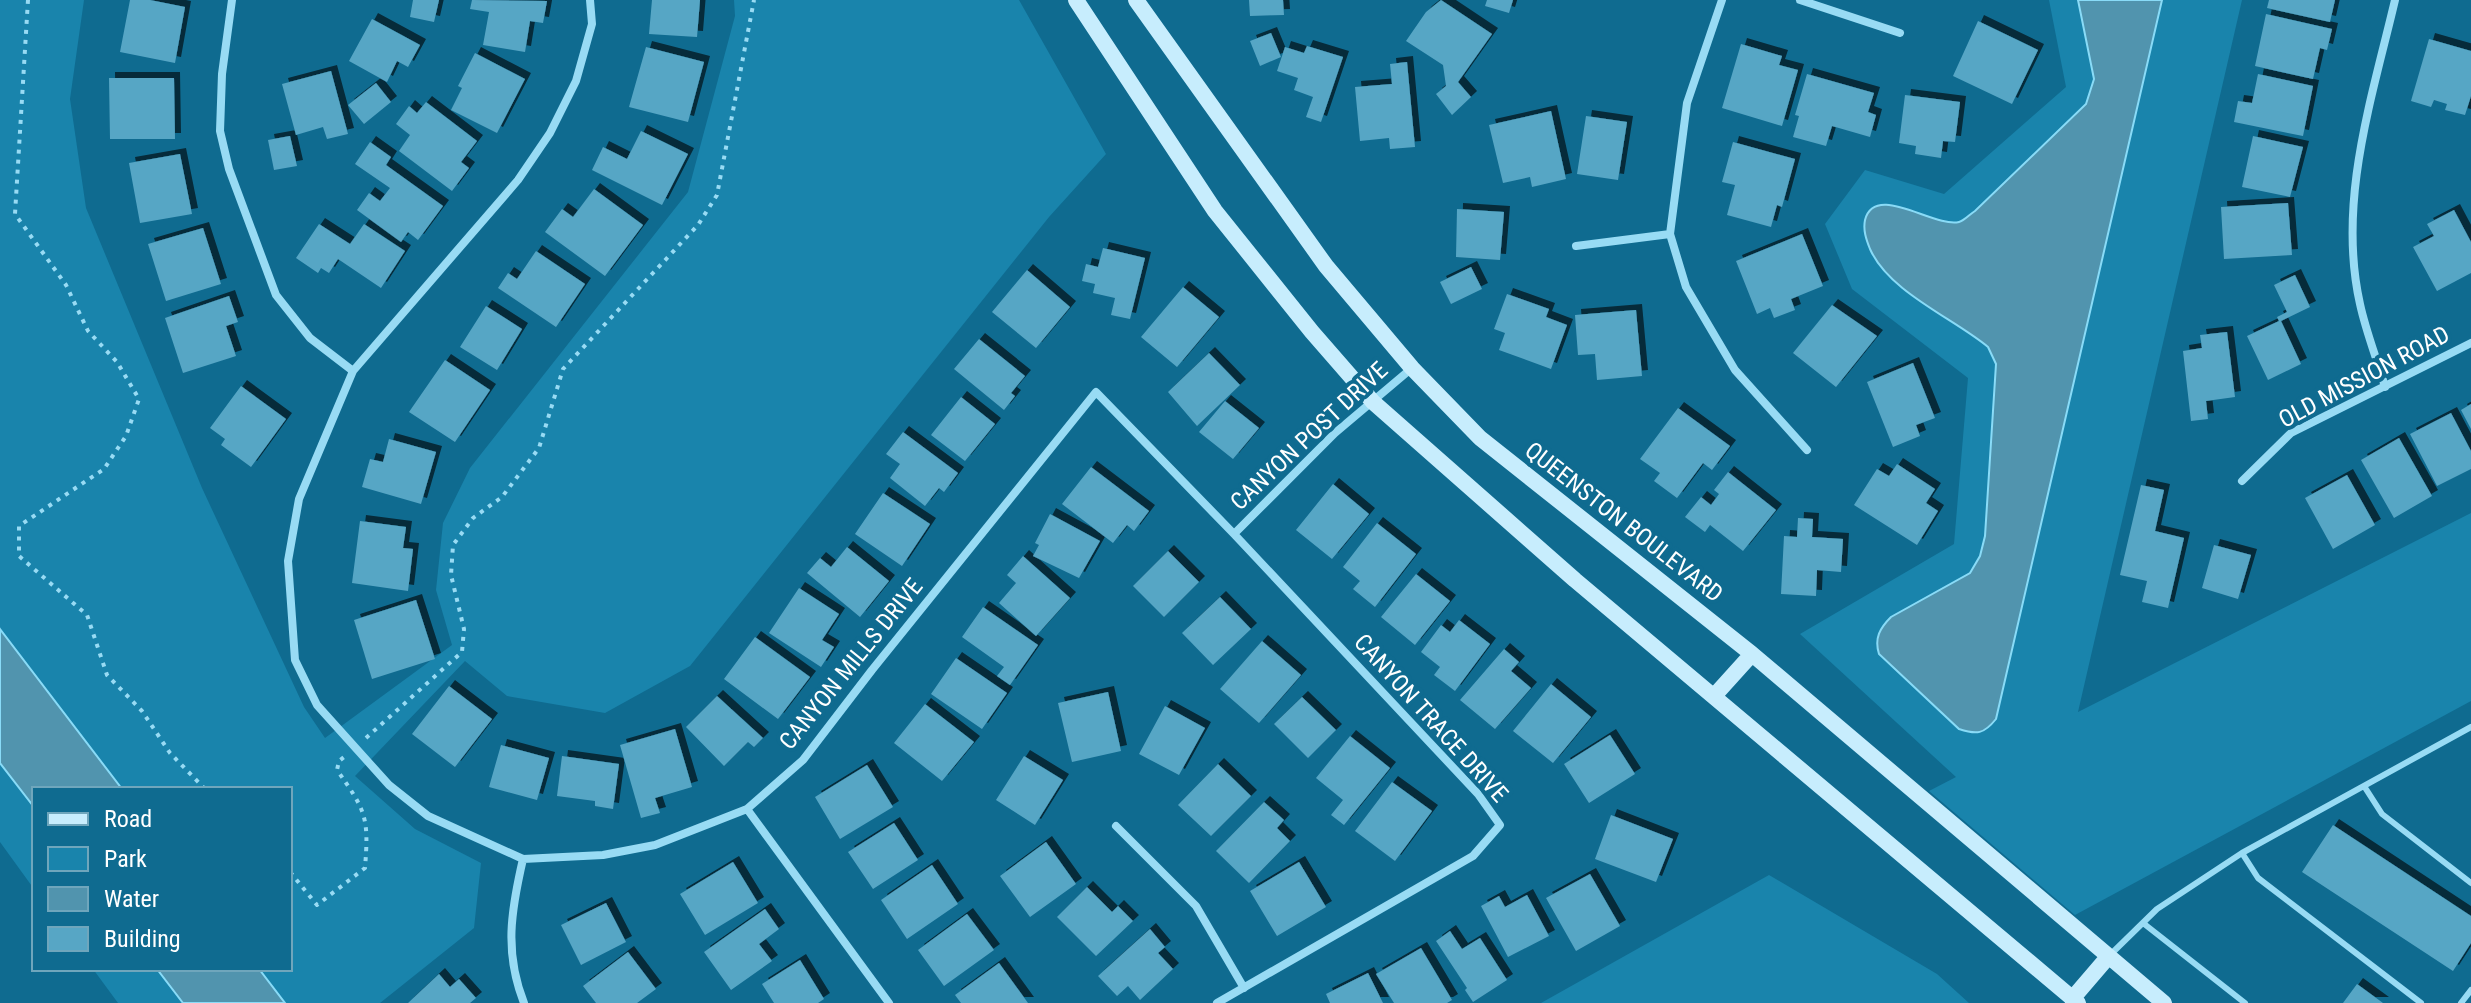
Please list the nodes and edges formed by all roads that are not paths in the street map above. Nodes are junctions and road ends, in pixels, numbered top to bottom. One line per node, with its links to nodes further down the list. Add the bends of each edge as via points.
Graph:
1 (232, 0): 13 (street, via 220,131 229,169 276,295 310,338)
2 (590, 0): 13 (street, CANYON MILLS DRIVE, via 592,24 576,81 550,133 518,180)
3 (1076, 0): 15 (main road, via 1215,211)
4 (1136, 0): 12 (main road, QUEENSTON BOULEVARD, via 1326,266)
5 (1722, 0): 9 (street, via 1687,103)
6 (1800, 0): 8 (street)
7 (2395, 0): 14 (street, via 2357,164 2352,241 2359,302)
8 (1900, 33)
9 (1670, 234): 10 (street); 16 (street, via 1686,287 1735,370)
10 (1576, 246)
11 (2471, 343): 14 (street, OLD MISSION ROAD)
12 (1412, 368): 15 (street, CANYON POST DRIVE); 19 (main road, QUEENSTON BOULEVARD, via 1480,438)
13 (353, 371): 26 (street, CANYON MILLS DRIVE, via 299,499 288,561 295,660 317,705 389,785 428,816)
14 (2385, 387): 17 (street, OLD MISSION ROAD, via 2291,433)
15 (1373, 402): 18 (street, CANYON POST DRIVE); 20 (main road)
16 (1807, 450)
17 (2242, 481)
18 (1234, 534): 23 (street, CANYON MILLS DRIVE, via 1096,392 803,760); 30 (street, CANYON TRACE DRIVE, via 1478,794 1500,825 1473,856)
19 (1752, 654): 20 (main road); 29 (main road, QUEENSTON BOULEVARD)
20 (1715, 695): 32 (main road)
21 (2471, 727): 22 (lane)
22 (2364, 786): 25 (lane); 27 (lane, via 2382,814)
23 (747, 809): 26 (street, CANYON MILLS DRIVE, via 655,845 603,855); 34 (street)
24 (1116, 826): 30 (street, via 1196,906)
25 (2242, 853): 28 (lane); 38 (lane, via 2258,878)
26 (523, 859): 33 (street, via 511,913 511,960)
27 (2471, 883)
28 (2143, 923): 29 (lane); 37 (lane)
29 (2108, 957): 32 (main road); 36 (main road, QUEENSTON BOULEVARD)
30 (1244, 988): 35 (street, CANYON TRACE DRIVE)
31 (2471, 990): 39 (lane)
32 (2075, 1001)
33 (524, 1003)
34 (889, 1003)
35 (1217, 1003)
36 (2164, 1003)
37 (2245, 1003)
38 (2421, 1003)
39 (2461, 1003)

